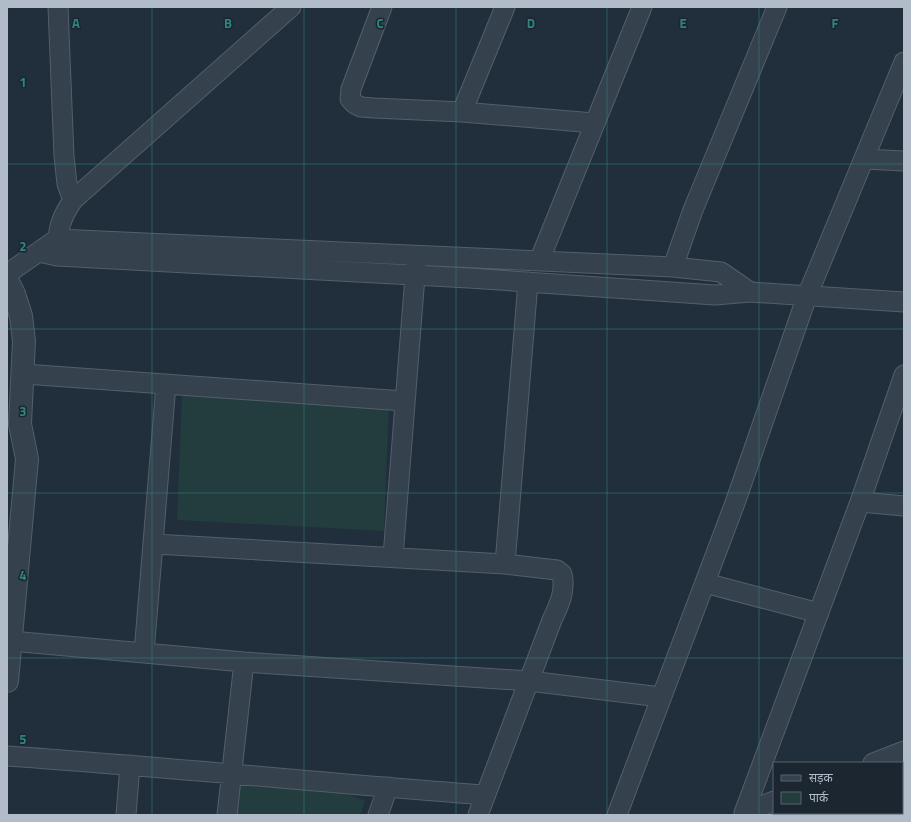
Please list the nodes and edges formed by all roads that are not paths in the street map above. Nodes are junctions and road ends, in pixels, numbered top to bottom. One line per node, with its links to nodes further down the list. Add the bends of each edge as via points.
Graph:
1 (58, 7): 12 (street, via 64,156 67,184)
2 (291, 7): 12 (street)
3 (382, 7): 8 (street, via 351,89 352,101 361,106 374,108)
4 (505, 7): 8 (street)
5 (642, 7): 9 (street)
6 (776, 7): 16 (street, via 693,210)
7 (904, 62): 10 (street)
8 (462, 112): 9 (street)
9 (594, 123): 15 (street)
10 (864, 159): 11 (street); 22 (street)
11 (904, 161)
12 (73, 200): 13 (street, via 63,214)
13 (51, 249): 14 (street); 17 (street); 18 (street)
14 (416, 254): 15 (street); 18 (street)
15 (540, 259): 16 (street)
16 (673, 267): 21 (street, via 721,272)
17 (7, 274)
18 (414, 275): 20 (street); 27 (street)
19 (7, 280): 24 (street, via 21,316)
20 (528, 282): 21 (street, via 715,295); 35 (street)
21 (750, 292): 22 (street)
22 (807, 296): 23 (street); 36 (street, via 736,503)
23 (904, 302)
24 (24, 374): 26 (street); 29 (street)
25 (904, 375): 28 (street)
26 (166, 384): 27 (street); 33 (street)
27 (404, 401): 34 (street)
28 (897, 411): 31 (street)
29 (20, 424): 30 (street); 38 (street, via 27,459)
30 (7, 447)
31 (860, 502): 32 (street); 37 (street)
32 (904, 506)
33 (154, 544): 34 (street); 39 (street)
34 (393, 557): 35 (street)
35 (505, 564): 42 (street, via 557,570 562,574 564,589 560,604)
36 (705, 582): 37 (street); 43 (street)
37 (819, 613): 52 (street)
38 (11, 641): 39 (street); 41 (street)
39 (144, 653): 40 (street)
40 (244, 662): 42 (street); 48 (street)
41 (7, 681)
42 (529, 681): 43 (street); 50 (street)
43 (661, 697): 57 (street)
44 (904, 751): 46 (street)
45 (7, 756): 47 (street)
46 (875, 762)
47 (130, 765): 48 (street); 53 (street)
48 (230, 775): 49 (street); 54 (street)
49 (388, 787): 50 (street); 55 (street)
50 (485, 795): 56 (street)
51 (773, 801): 52 (street)
52 (744, 814)
53 (126, 815)
54 (226, 815)
55 (378, 815)
56 (478, 815)
57 (617, 815)

